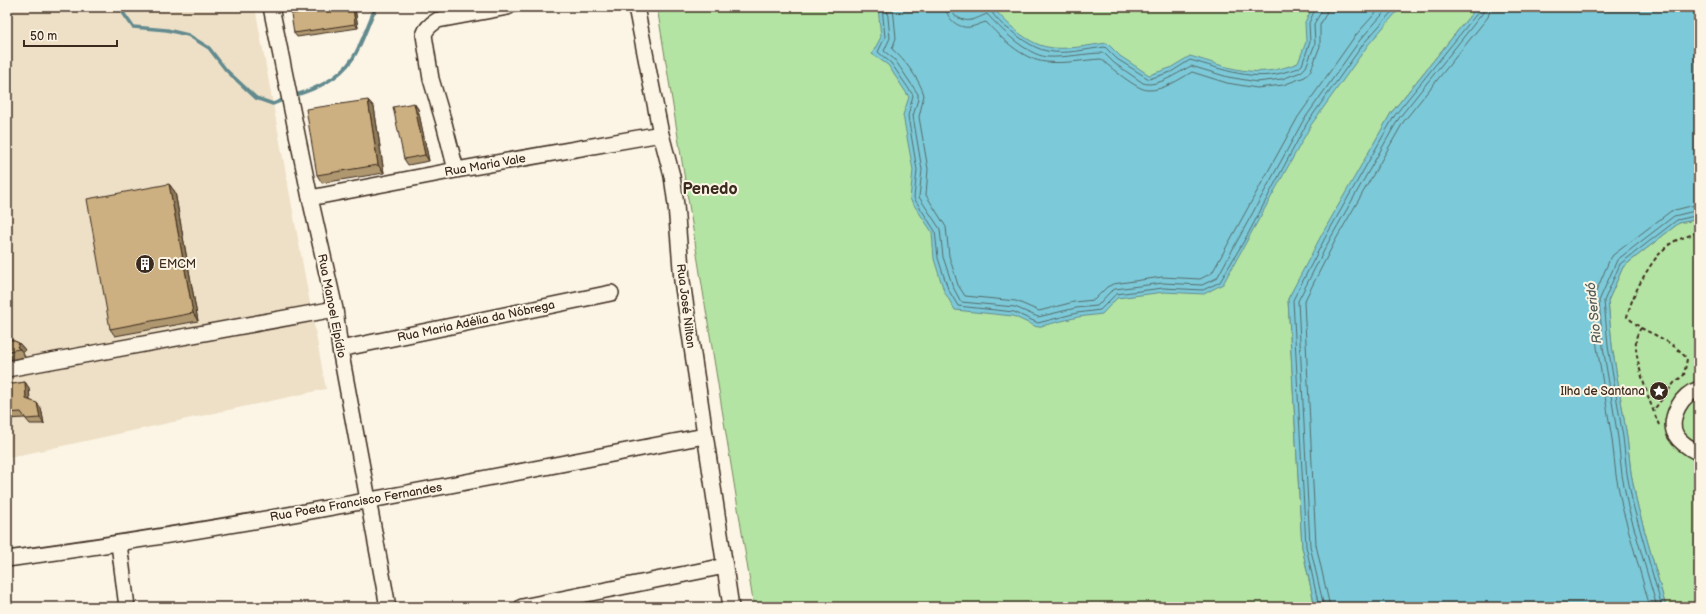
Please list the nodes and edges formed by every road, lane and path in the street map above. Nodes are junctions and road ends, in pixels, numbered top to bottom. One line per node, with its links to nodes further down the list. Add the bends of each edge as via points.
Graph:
1 (271, 7): 6 (street, Rua Manoel Elpídio)
2 (508, 7): 5 (street, via 438,20 429,26 424,35 431,79)
3 (636, 7): 4 (street, Rua José Nilton)
4 (661, 134): 5 (street, Rua Maria Vale); 16 (street, Rua José Nilton, via 672,176 682,281)
5 (456, 170): 6 (street, Rua Maria Vale)
6 (310, 198): 9 (street, Rua Manoel Elpídio)
7 (1699, 232): 10 (path, via 1672,243 1654,261 1639,285 1627,317)
8 (611, 293): 11 (street, Rua Maria Adélia da Nóbrega)
9 (335, 309): 11 (street, Rua Manoel Elpídio); 12 (street)
10 (1640, 328): 14 (path, via 1636,339 1638,353); 14 (path, via 1670,344 1687,359 1684,375 1674,383)
11 (340, 349): 18 (street, Rua Manoel Elpídio)
12 (7, 369)
13 (1699, 389): 17 (street, via 1681,402 1673,417 1673,425 1675,434 1681,442)
14 (1653, 411): 15 (path)
15 (1662, 432)
16 (704, 436): 18 (street, Rua Poeta Francisco Fernandes); 21 (street, Rua José Nilton)
17 (1699, 453)
18 (369, 501): 19 (street, Rua Poeta Francisco Fernandes); 23 (street, Rua Manoel Elpídio)
19 (119, 544): 20 (street, Rua Poeta Francisco Fernandes); 22 (street)
20 (7, 559)
21 (725, 566): 24 (street); 25 (street, Rua José Nilton)
22 (126, 607)
23 (388, 607)
24 (522, 607)
25 (731, 607)

